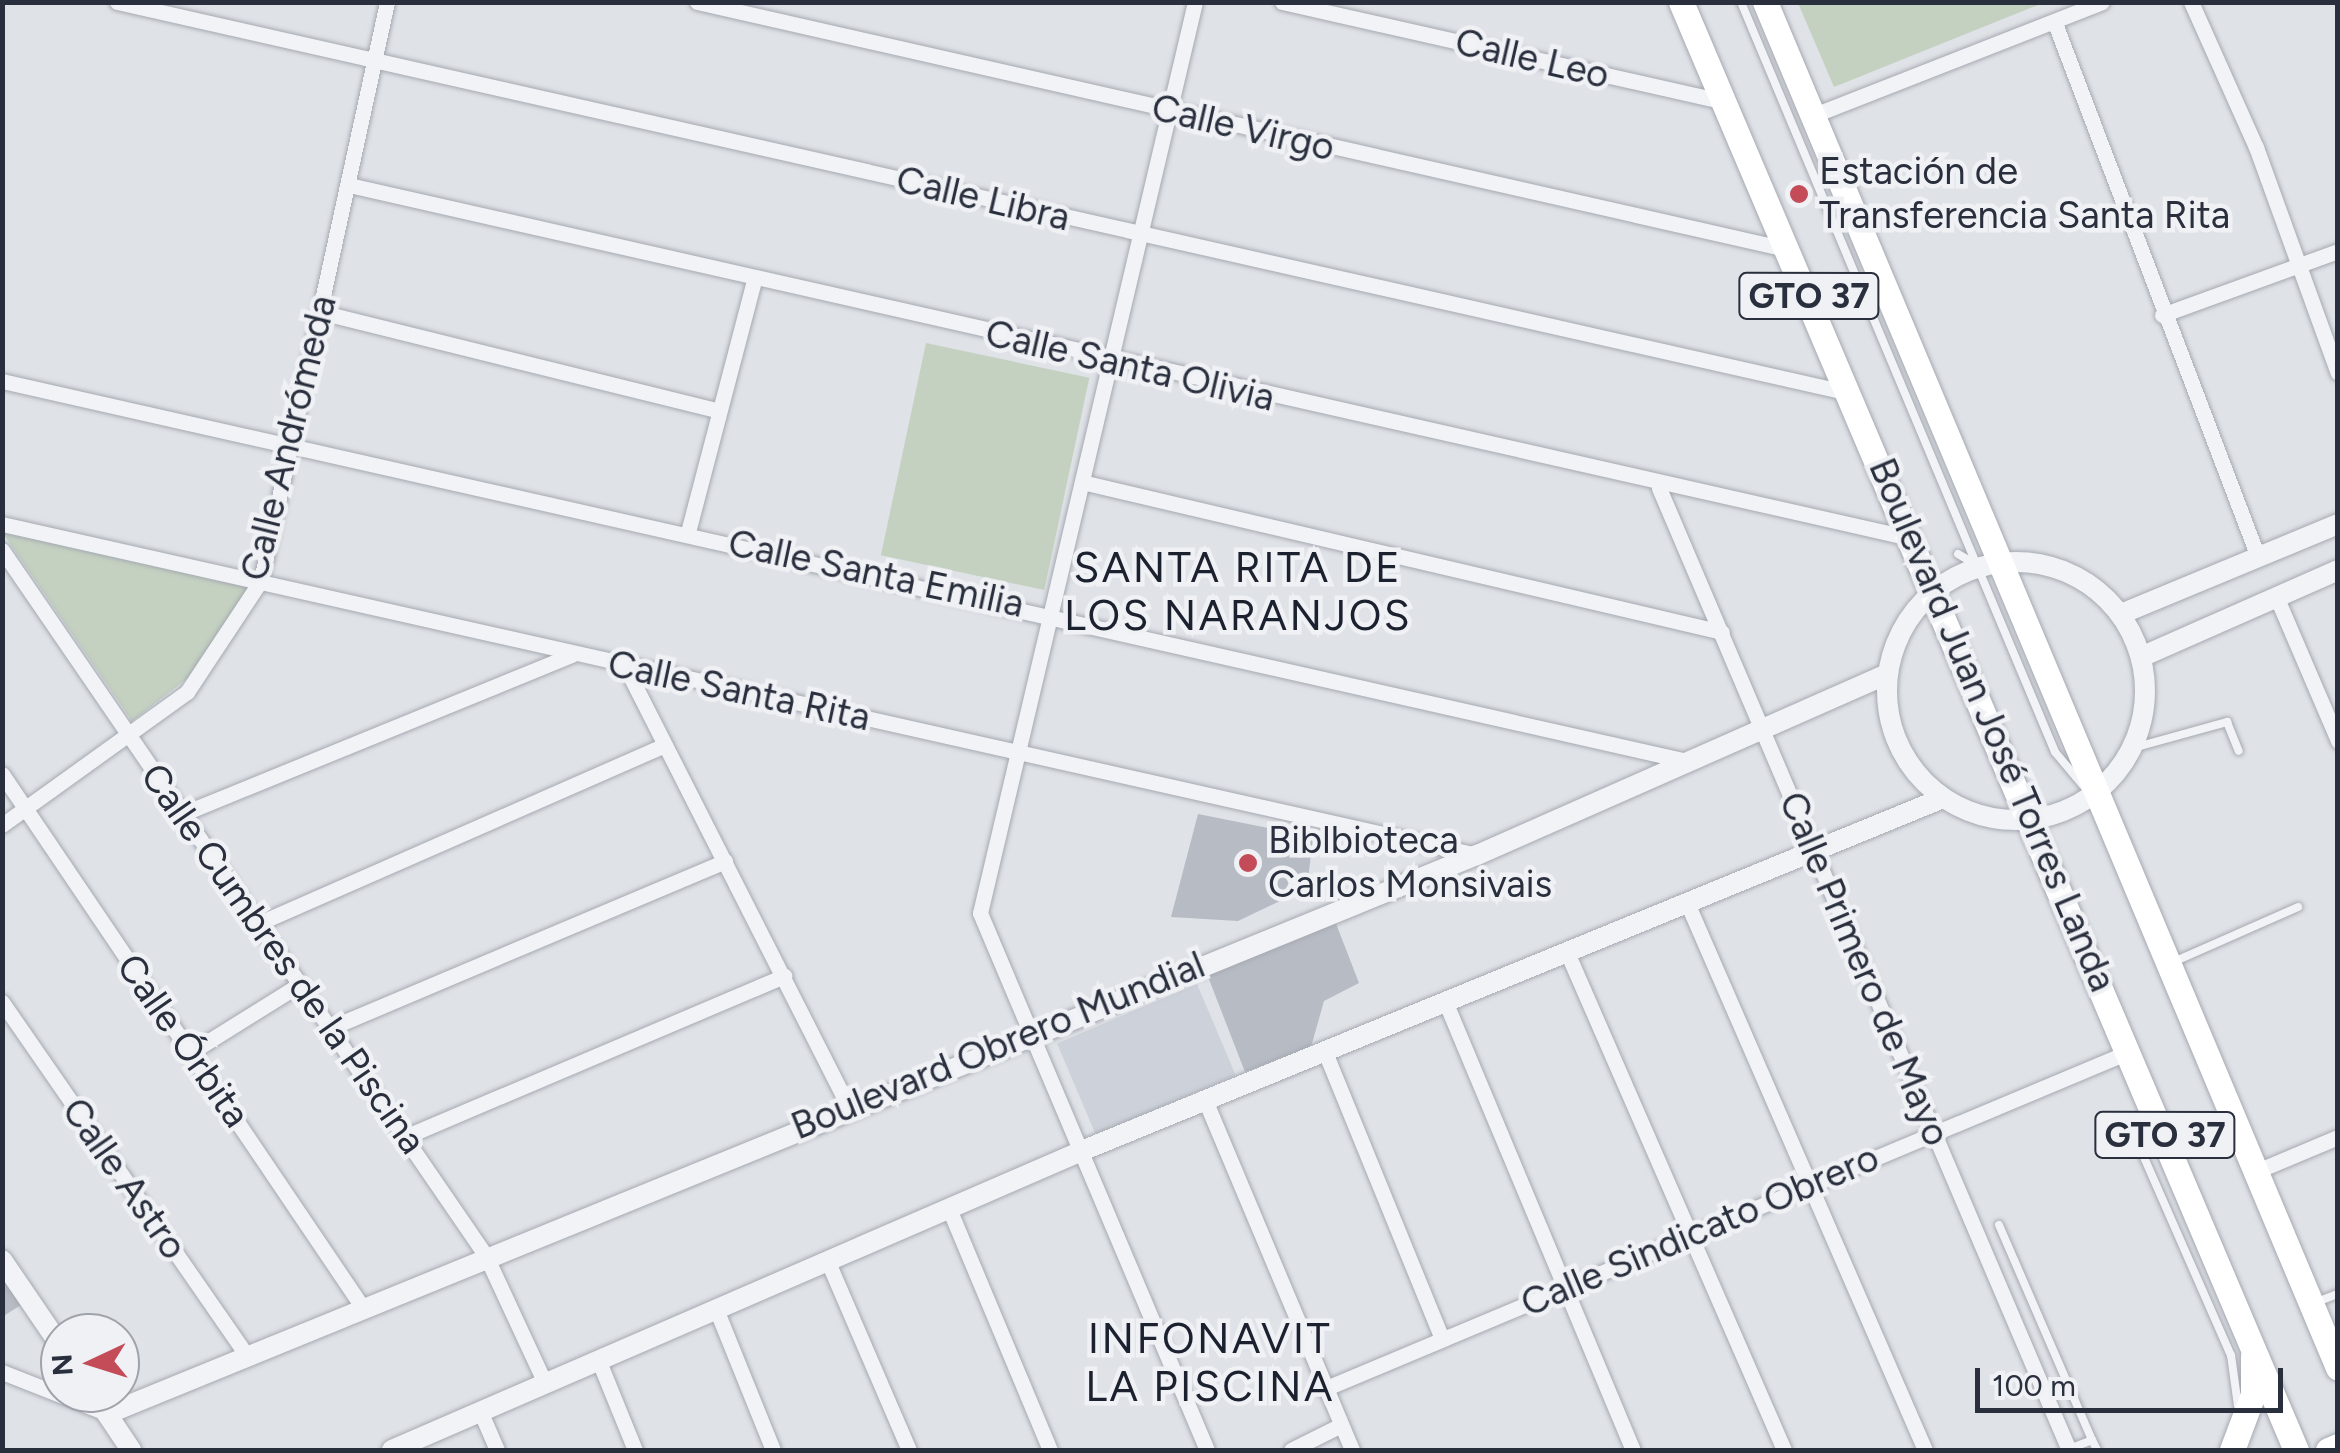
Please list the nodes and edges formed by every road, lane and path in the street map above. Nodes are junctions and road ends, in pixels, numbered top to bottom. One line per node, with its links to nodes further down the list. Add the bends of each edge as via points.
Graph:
1 (117, 2): 12 (street, Calle Libra)
2 (387, 2): 12 (street, Calle Andrómeda)
3 (697, 2): 14 (street, Calle Virgo)
4 (1195, 2): 14 (street)
5 (1282, 2): 13 (street, Calle Leo)
6 (1681, 2): 13 (main road, Boulevard Juan José Torres Landa / GTO 37)
7 (1741, 2): 39 (lane)
8 (1766, 2): 15 (main road, Boulevard Juan José Torres Landa / GTO 37)
9 (2102, 2): 11 (street)
10 (2191, 2): 20 (street, via 2256,146)
11 (2056, 26): 15 (street); 23 (street)
12 (373, 62): 16 (street, Calle Andrómeda); 17 (street, Calle Libra)
13 (1724, 102): 18 (main road, Boulevard Juan José Torres Landa / GTO 37)
14 (1170, 111): 17 (street); 18 (street, Calle Virgo)
15 (1814, 114): 39 (main road, Boulevard Juan José Torres Landa / GTO 37)
16 (349, 185): 21 (street, Calle Santa Olivia); 22 (street, Calle Andrómeda)
17 (1142, 236): 24 (street); 27 (street, Calle Libra)
18 (1790, 250): 27 (main road, Boulevard Juan José Torres Landa / GTO 37)
19 (2338, 250): 20 (street)
20 (2294, 266): 23 (street); 25 (street)
21 (754, 282): 24 (street, Calle Santa Olivia); 28 (street)
22 (320, 312): 28 (street); 29 (street, Calle Andrómeda)
23 (2162, 315): 38 (street)
24 (1114, 361): 30 (street); 31 (street, Calle Santa Olivia)
25 (2338, 373)
26 (2, 381): 29 (street, Calle Santa Emilia)
27 (1849, 393): 35 (main road, Boulevard Juan José Torres Landa / GTO 37)
28 (717, 410): 34 (street)
29 (295, 441): 34 (street, Calle Santa Emilia); 41 (street, Calle Andrómeda)
30 (1086, 482): 44 (street); 46 (street)
31 (1660, 488): 35 (street, Calle Santa Olivia); 46 (street, Calle Primero de Mayo)
32 (2, 524): 41 (street, Calle Santa Rita)
33 (2338, 524): 38 (street)
34 (688, 532): 44 (street, Calle Santa Emilia)
35 (1913, 538): 42 (main road, Boulevard Juan José Torres Landa / GTO 37)
36 (2, 550): 52 (street, Calle Cumbres de la Piscina)
37 (1958, 554): 39 (lane)
38 (2258, 557): 45 (street)
39 (1990, 564): 42 (street); 45 (street, via 2068,572); 60 (main road, Boulevard Juan José Torres Landa / GTO 37)
40 (2338, 570): 43 (street)
41 (261, 580): 47 (street, Calle Santa Rita); 52 (street, Calle Andrómeda, via 211,666)
42 (1935, 590): 50 (street, via 1903,628); 64 (main road, Boulevard Juan José Torres Landa / GTO 37)
43 (2276, 596): 48 (street); 53 (street)
44 (1054, 613): 56 (street); 58 (street, Calle Santa Emilia)
45 (2121, 614): 48 (street)
46 (1722, 632): 51 (street, Calle Primero de Mayo)
47 (572, 655): 49 (street, Calle Santa Rita); 63 (street)
48 (2141, 658): 55 (street, via 2146,688)
49 (626, 668): 54 (street); 56 (street, Calle Santa Rita)
50 (1888, 674): 51 (street, Boulevard Obrero Mundial); 61 (street, via 1898,744)
51 (1765, 733): 58 (street, Boulevard Obrero Mundial); 66 (street, Calle Primero de Mayo)
52 (130, 738): 62 (street, Calle Andrómeda); 63 (street, Calle Cumbres de la Piscina)
53 (2338, 741)
54 (664, 745): 68 (street); 71 (street)
55 (2133, 748): 57 (lane, via 2227,722); 60 (street)
56 (1019, 749): 67 (street, Calle Santa Rita); 79 (street, via 980,913)
57 (2239, 751)
58 (1690, 762): 67 (street, Boulevard Obrero Mundial)
59 (2, 774): 62 (street, Calle Órbita)
60 (2094, 795): 64 (street); 73 (main road, Boulevard Juan José Torres Landa / GTO 37)
61 (1944, 798): 64 (street, via 1986,817); 66 (street)
62 (26, 808): 65 (street, Calle Andrómeda); 80 (street, Calle Órbita)
63 (182, 814): 71 (street, Calle Cumbres de la Piscina)
64 (2032, 820): 81 (main road, Boulevard Juan José Torres Landa / GTO 37)
65 (2, 825)
66 (1815, 852): 69 (street); 85 (street, Calle Primero de Mayo)
67 (1477, 855): 79 (street, Boulevard Obrero Mundial)
68 (725, 861): 74 (street); 78 (street)
69 (1688, 905): 72 (street); 91 (street)
70 (2298, 907): 73 (lane)
71 (257, 924): 75 (street, Calle Cumbres de la Piscina)
72 (1566, 950): 77 (street); 94 (street)
73 (2167, 965): 90 (main road, Boulevard Juan José Torres Landa / GTO 37)
74 (784, 976): 84 (street); 86 (street)
75 (297, 986): 78 (street, Calle Cumbres de la Piscina); 80 (street)
76 (2, 1002): 106 (street, Calle Astro)
77 (1445, 1002): 82 (street); 98 (street)
78 (330, 1028): 86 (street, Calle Cumbres de la Piscina)
79 (1027, 1032): 84 (street, Boulevard Obrero Mundial); 88 (street)
80 (192, 1051): 101 (street, Calle Órbita)
81 (2131, 1051): 85 (street, Calle Sindicato Obrero); 104 (main road, Boulevard Juan José Torres Landa / GTO 37)
82 (1325, 1052): 83 (street); 105 (street)
83 (1205, 1100): 88 (street); 111 (street)
84 (848, 1105): 95 (street, Boulevard Obrero Mundial)
85 (1932, 1134): 91 (street, Calle Sindicato Obrero); 130 (street, Calle Primero de Mayo)
86 (407, 1136): 95 (street, Calle Cumbres de la Piscina)
87 (2338, 1137): 90 (street)
88 (1084, 1150): 92 (street); 124 (street)
89 (2143, 1155): 132 (lane, via 2231,1355 2238,1408)
90 (2256, 1171): 100 (main road, Boulevard Juan José Torres Landa / GTO 37)
91 (1809, 1186): 94 (street, Calle Sindicato Obrero); 129 (street)
92 (950, 1211): 97 (street); 123 (street)
93 (2000, 1225): 115 (lane)
94 (1690, 1234): 98 (street, Calle Sindicato Obrero); 128 (street)
95 (486, 1256): 101 (street, Boulevard Obrero Mundial); 110 (street, Calle Cumbres de la Piscina)
96 (2, 1260): 103 (street)
97 (828, 1262): 102 (street); 122 (street)
98 (1565, 1288): 105 (street, Calle Sindicato Obrero); 127 (street)
99 (2338, 1294): 100 (lane)
100 (2312, 1304): 107 (main road, Boulevard Juan José Torres Landa / GTO 37)
101 (363, 1308): 106 (street, Boulevard Obrero Mundial)
102 (716, 1309): 108 (street); 121 (street)
103 (40, 1315)
104 (2251, 1336): 133 (main road, via 2253,1394); 134 (main road, Boulevard Juan José Torres Landa / GTO 37)
105 (1442, 1338): 111 (street, Calle Sindicato Obrero)
106 (246, 1356): 113 (street, Boulevard Obrero Mundial)
107 (2335, 1356)
108 (598, 1359): 110 (street); 120 (street)
109 (2, 1372): 113 (street)
110 (543, 1379): 112 (street)
111 (1324, 1389): 114 (street)
112 (481, 1413): 118 (street); 119 (street)
113 (107, 1414): 117 (street)
114 (1341, 1425): 125 (street); 126 (street)
115 (2092, 1440): 130 (lane); 131 (lane)
116 (2338, 1446): 135 (main road)
117 (131, 1450)
118 (392, 1450)
119 (497, 1450)
120 (635, 1450)
121 (773, 1450)
122 (908, 1450)
123 (1050, 1450)
124 (1207, 1450)
125 (1291, 1450)
126 (1352, 1450)
127 (1633, 1450)
128 (1784, 1450)
129 (1924, 1450)
130 (2069, 1450)
131 (2097, 1450)
132 (2220, 1450)
133 (2232, 1450)
134 (2296, 1450)
135 (2328, 1450)

